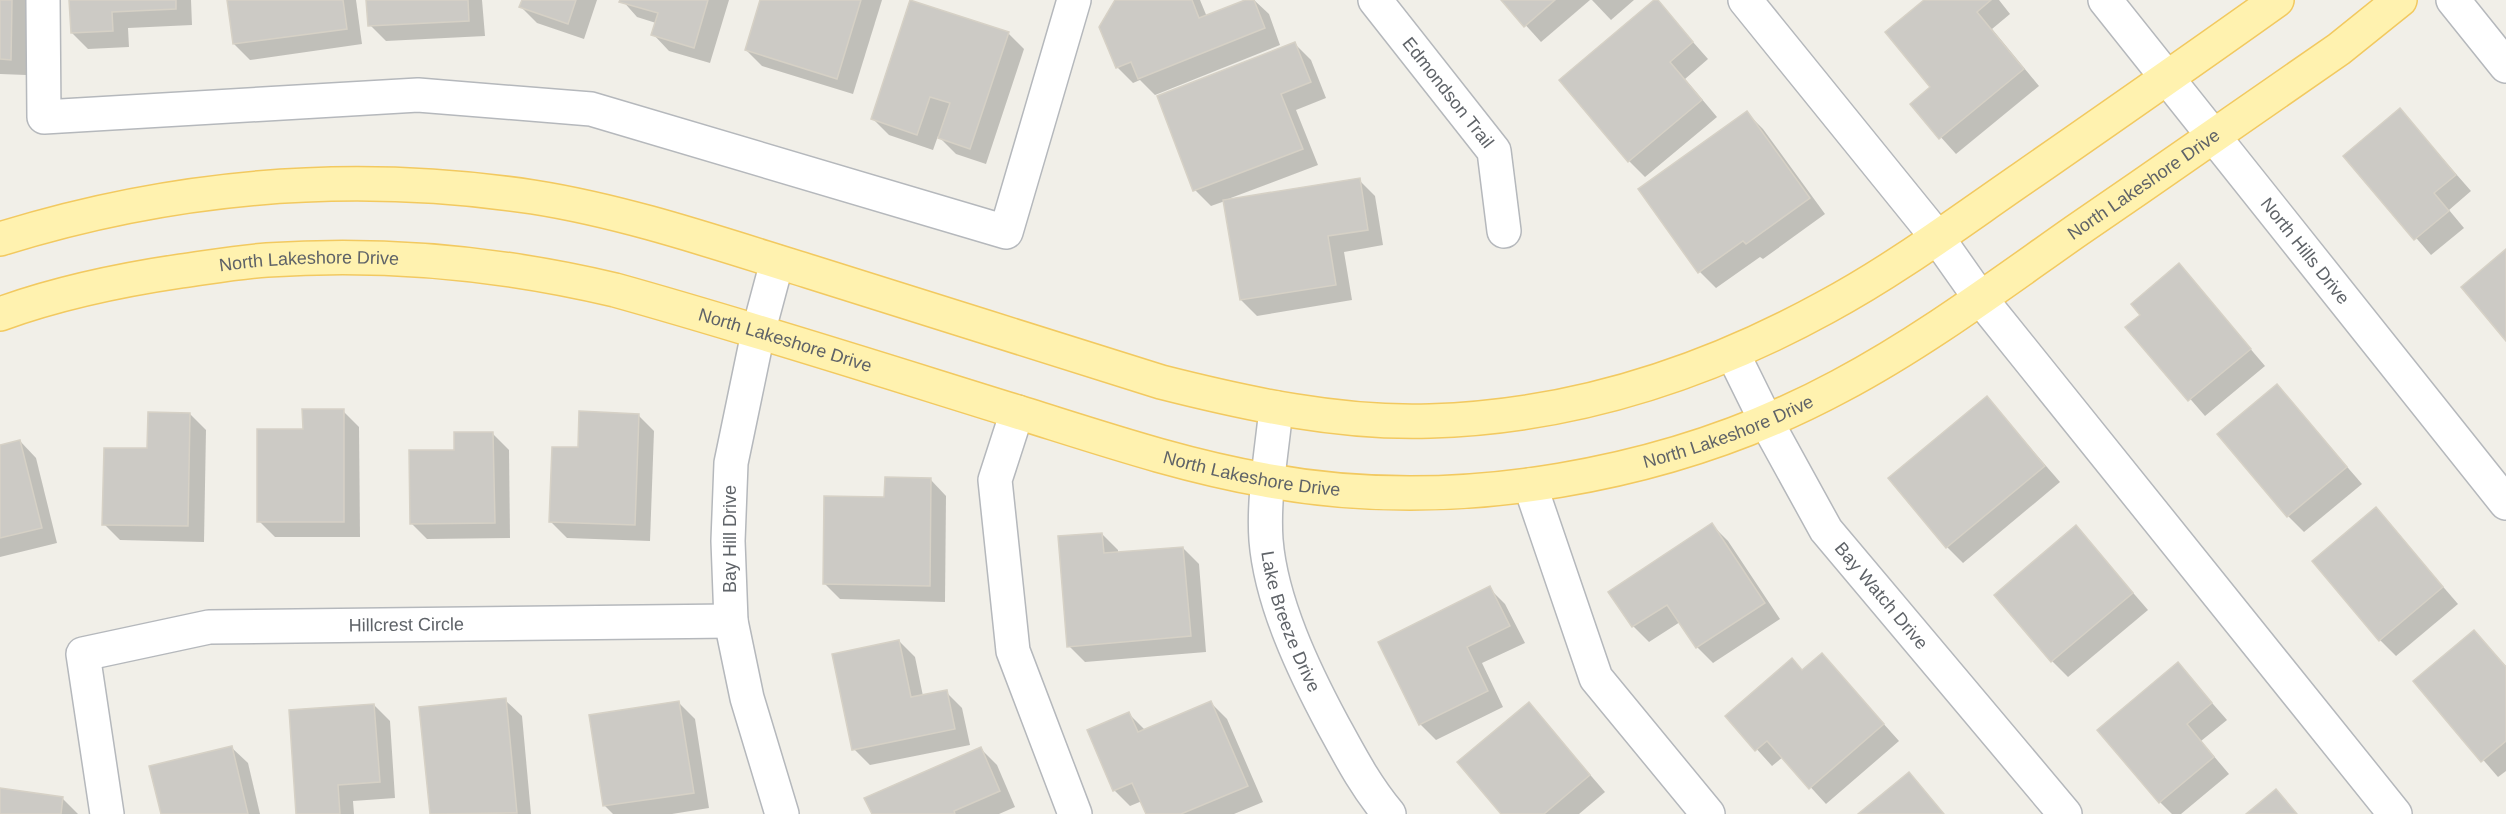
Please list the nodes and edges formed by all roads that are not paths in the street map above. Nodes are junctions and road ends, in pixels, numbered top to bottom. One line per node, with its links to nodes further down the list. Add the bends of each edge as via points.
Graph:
1 (43, 0): 2 (street, via 44,117 418,95 591,110 1006,232)
2 (1074, 0)
3 (1375, 0): 12 (street, Edmondson Trail, via 1494,151)
4 (1745, 0): 13 (street)
5 (2105, 0): 10 (street, North Hills Drive)
6 (2277, 0): 10 (main road)
7 (2400, 0): 11 (main road, North Lakeshore Drive, via 2339,49)
8 (2453, 0): 9 (street)
9 (2506, 66)
10 (2168, 77): 11 (street, North Hills Drive); 13 (main road)
11 (2213, 136): 16 (main road, North Lakeshore Drive); 25 (street, North Hills Drive)
12 (1504, 231)
13 (1937, 237): 16 (street); 19 (main road, via 1827,307)
14 (0, 239): 15 (main road, via 108,209 173,197 294,185 390,184 531,197 582,206)
15 (777, 262): 18 (street, Bay Hill Drive); 20 (main road, via 1161,382)
16 (1980, 298): 22 (main road, North Lakeshore Drive, via 1885,361); 33 (street)
17 (0, 314): 18 (main road, North Lakeshore Drive, via 87,289 170,273 265,260 372,257 469,264 560,277)
18 (758, 333): 21 (main road, North Lakeshore Drive); 26 (street, Bay Hill Drive, via 731,463)
19 (1733, 354): 20 (main road, via 1616,394 1520,413 1430,421 1369,419); 22 (street, Bay Watch Drive)
20 (1276, 408): 23 (street, Lake Breeze Drive)
21 (1017, 412): 23 (main road, North Lakeshore Drive, via 1216,470); 29 (street, via 995,480 1013,651)
22 (1766, 421): 24 (main road, North Lakeshore Drive, via 1672,456); 32 (street, Bay Watch Drive, via 1826,530)
23 (1269, 481): 24 (main road, North Lakeshore Drive, via 1393,492); 30 (street, Lake Breeze Drive, via 1266,538 1270,575 1301,661 1366,787)
24 (1530, 485): 31 (street, via 1596,678)
25 (2506, 503)
26 (730, 621): 27 (street, Hillcrest Circle, via 209,627 83,654); 28 (street, Bay Hill Drive, via 747,698)
27 (107, 814)
28 (782, 814)
29 (1075, 814)
30 (1389, 814)
31 (1707, 814)
32 (2065, 814)
33 (2395, 814)

